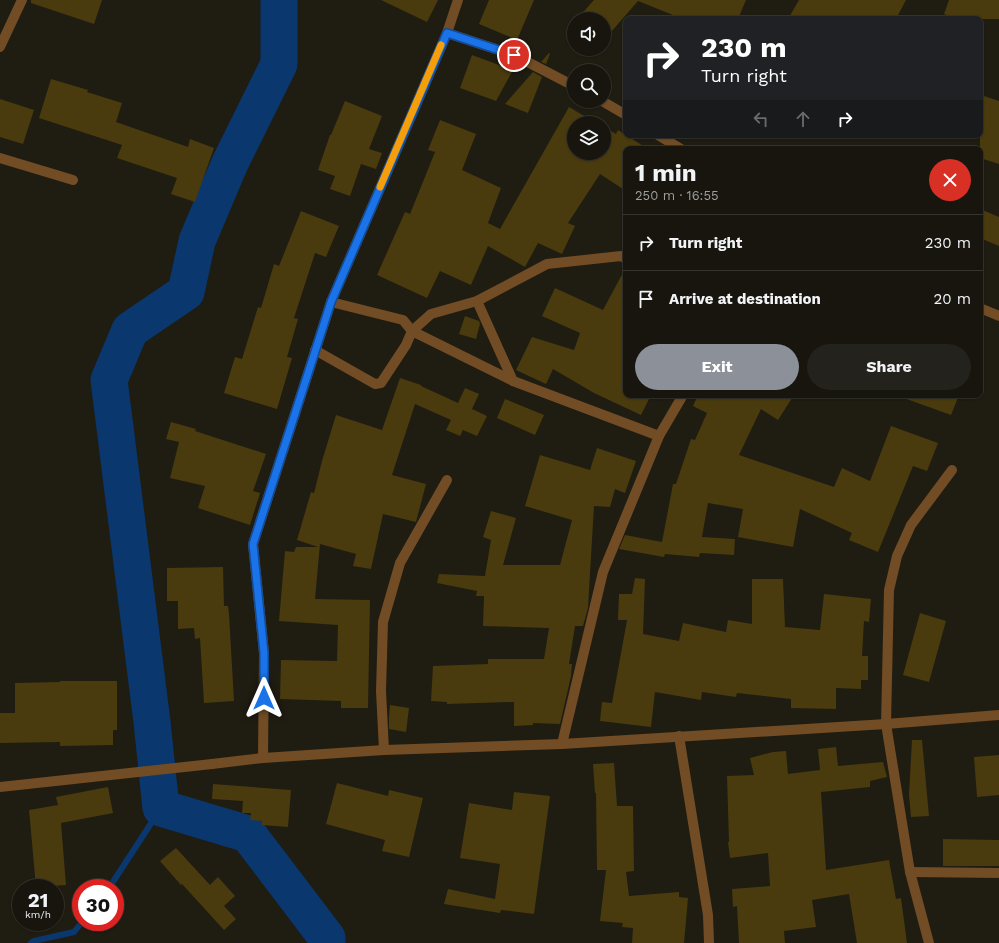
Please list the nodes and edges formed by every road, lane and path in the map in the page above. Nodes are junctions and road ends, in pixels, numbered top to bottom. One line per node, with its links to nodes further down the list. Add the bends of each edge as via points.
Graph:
1 (22, 0): 4 (street)
2 (458, 0): 3 (street)
3 (447, 33): 5 (street, via 514,55); 14 (street)
4 (0, 47)
5 (567, 82)
6 (611, 107): 7 (street)
7 (623, 114)
8 (663, 138): 9 (street)
9 (675, 146)
10 (0, 158): 11 (street)
11 (73, 180)
12 (623, 257): 13 (street, via 547,264)
13 (477, 301): 17 (street, via 431,314); 19 (street)
14 (331, 302): 17 (street, via 403,320); 18 (street)
15 (983, 309): 16 (street)
16 (999, 316)
17 (412, 331): 18 (street, via 406,345 381,383 375,384); 19 (street)
18 (315, 350): 29 (street, via 253,544 264,653)
19 (513, 381): 21 (street)
20 (681, 398): 21 (street)
21 (659, 436): 27 (street, via 603,572)
22 (952, 470): 25 (street, via 911,525 897,556 889,590)
23 (447, 480): 28 (street, via 400,563 383,622 381,691)
24 (999, 715): 25 (street)
25 (886, 724): 26 (street); 31 (street)
26 (679, 736): 27 (street); 33 (street, via 708,915)
27 (562, 744): 28 (street)
28 (384, 750): 29 (street)
29 (263, 758): 30 (street)
30 (0, 787)
31 (910, 872): 32 (street); 34 (street)
32 (999, 873)
33 (708, 943)
34 (929, 943)

